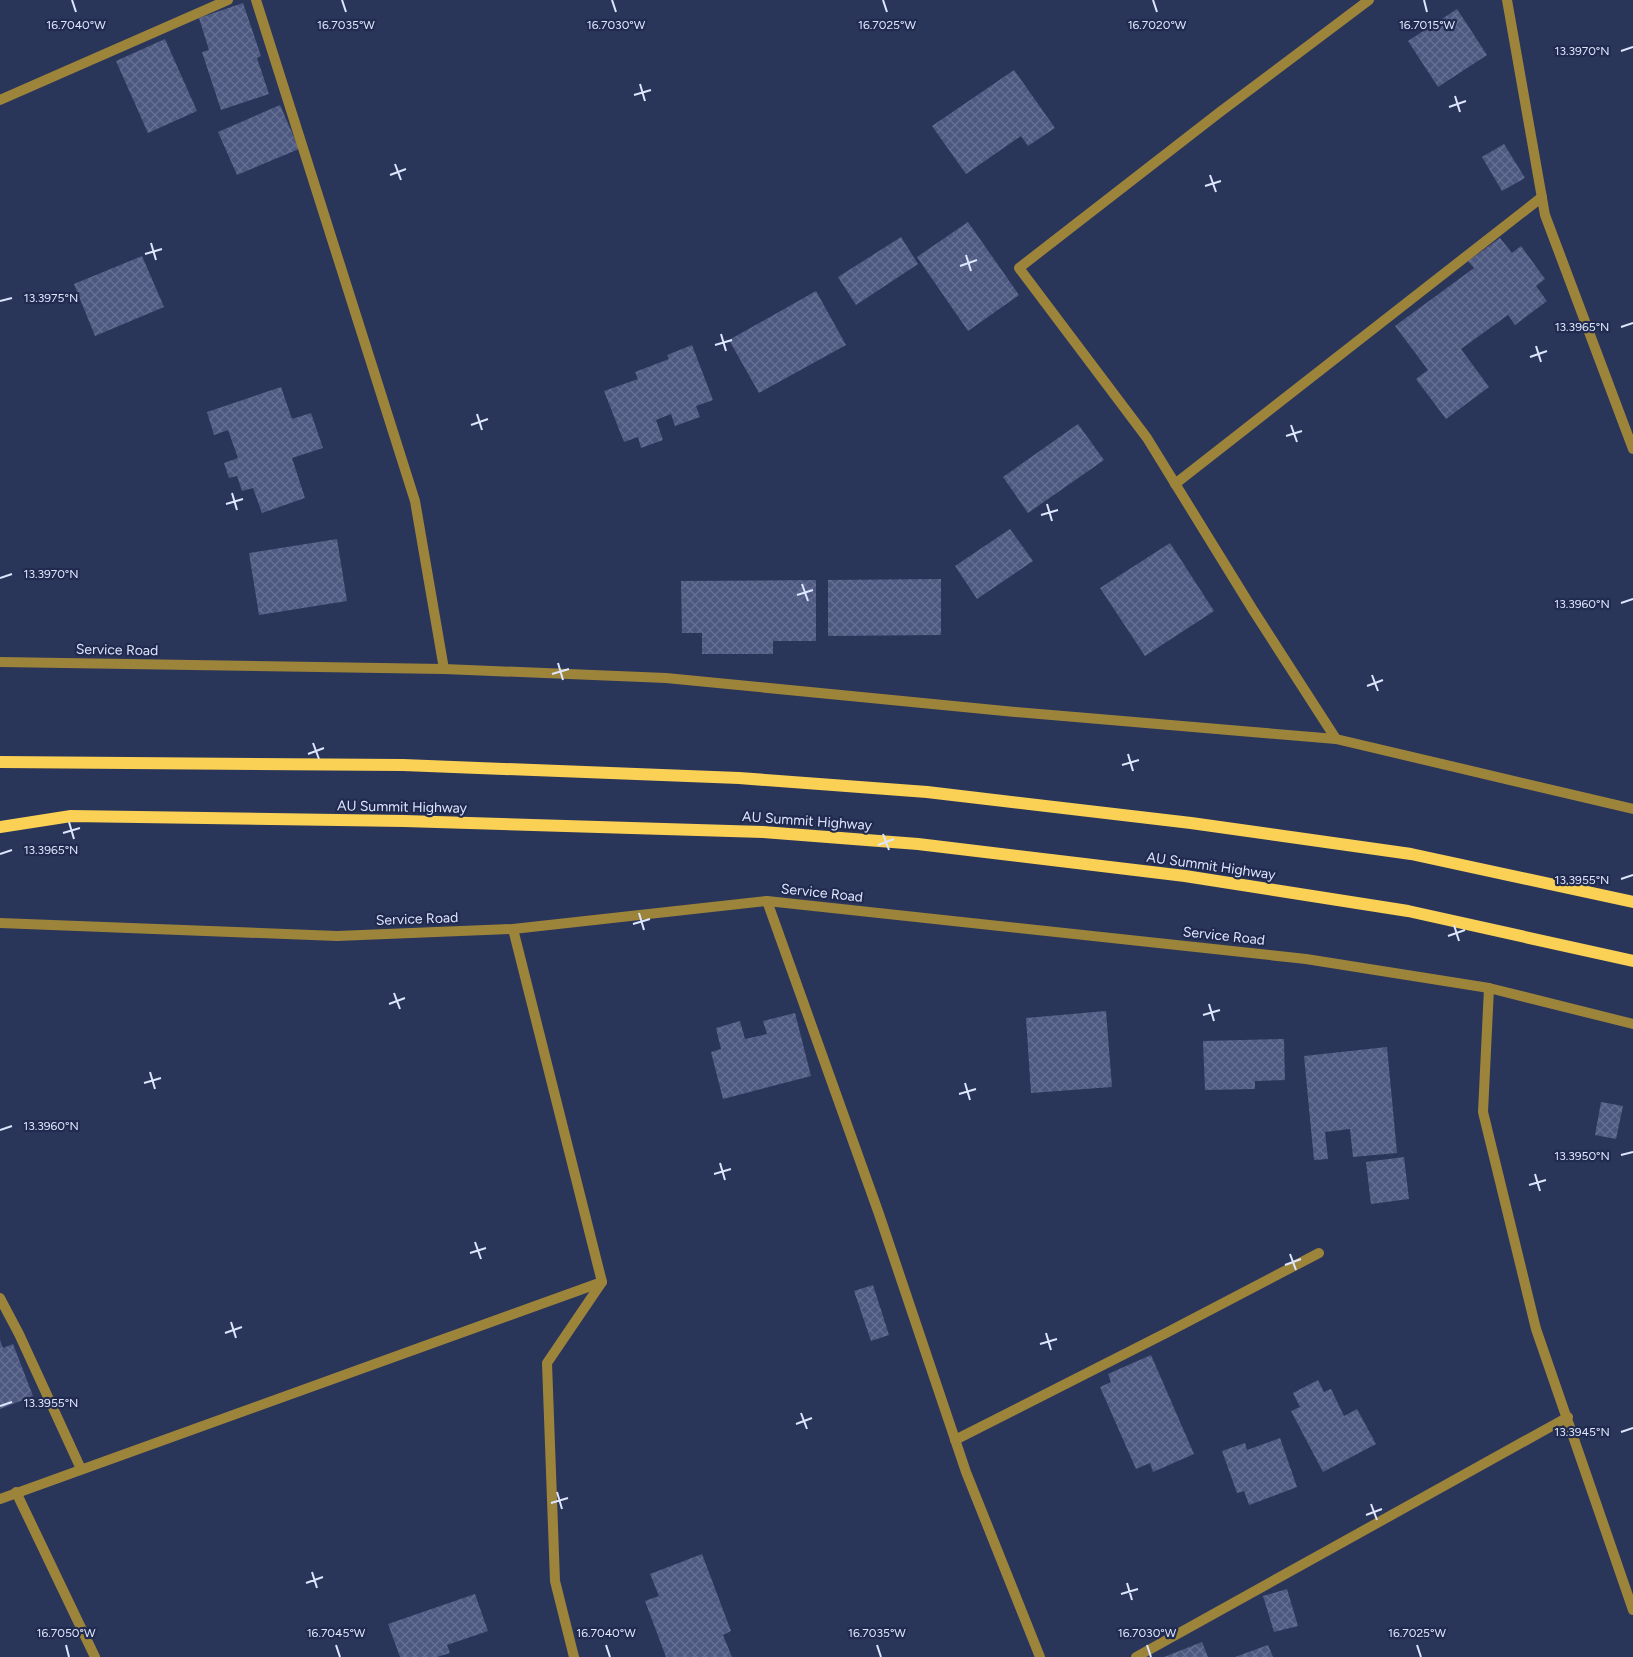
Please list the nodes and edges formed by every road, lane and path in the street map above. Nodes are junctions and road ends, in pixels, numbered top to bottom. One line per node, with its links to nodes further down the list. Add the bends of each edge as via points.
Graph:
1 (228, 0): 5 (street)
2 (256, 0): 10 (street, via 415,501)
3 (1370, 0): 8 (street, via 1019,268 1147,438)
4 (1507, 0): 6 (street)
5 (0, 100)
6 (1542, 197): 7 (street, via 1545,215); 8 (street)
7 (1633, 449)
8 (1175, 484): 11 (street)
9 (0, 662): 10 (street, Service Road)
10 (444, 669): 11 (street, Service Road, via 666,678)
11 (1336, 739): 13 (street, Service Road)
12 (0, 762): 16 (main road, via 402,765 739,778 927,792 1192,823 1411,854)
13 (1633, 809)
14 (0, 827): 19 (main road, AU Summit Highway, via 70,816 404,822 763,832 918,844 1185,876 1408,911)
15 (767, 901): 18 (street, Service Road); 20 (street, Service Road, via 1306,959); 26 (street, via 879,1214)
16 (1633, 902)
17 (0, 923): 18 (street, Service Road, via 337,936)
18 (513, 929): 23 (street)
19 (1633, 962)
20 (1490, 988): 21 (street, Service Road); 25 (street, via 1483,1112 1536,1329)
21 (1633, 1024)
22 (1319, 1253): 26 (street)
23 (602, 1282): 27 (street); 32 (street, via 547,1363 555,1581)
24 (0, 1298): 27 (street)
25 (1568, 1417): 30 (street); 34 (street)
26 (955, 1440): 33 (street)
27 (81, 1469): 28 (street)
28 (16, 1492): 29 (street); 31 (street)
29 (0, 1498)
30 (1633, 1610)
31 (94, 1657)
32 (574, 1657)
33 (1040, 1657)
34 (1136, 1657)

